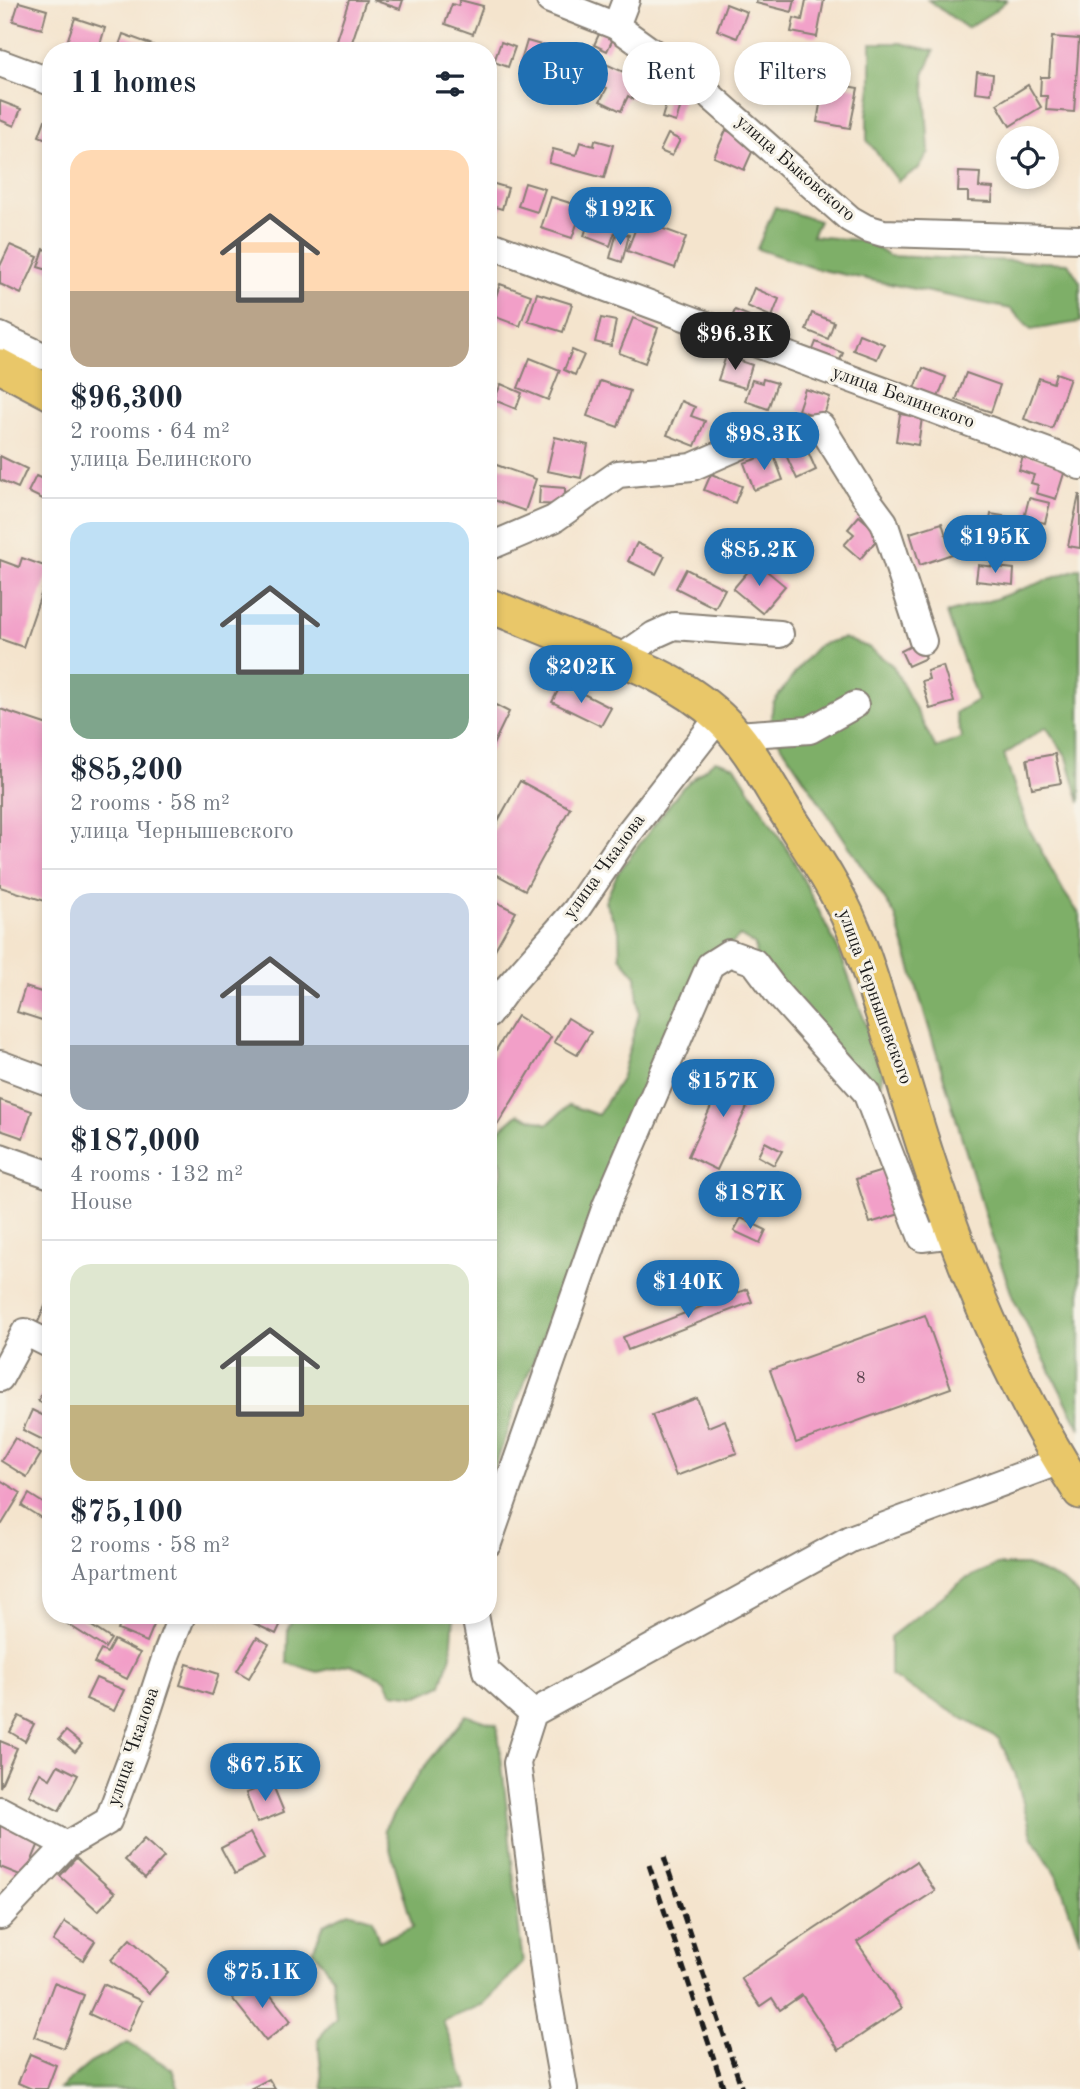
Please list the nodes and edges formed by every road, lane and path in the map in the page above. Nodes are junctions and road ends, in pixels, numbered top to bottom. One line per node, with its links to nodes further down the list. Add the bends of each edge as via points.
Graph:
1 (550, 0): 3 (street, улица Быковского)
2 (626, 0): 3 (street)
3 (615, 26): 6 (street, улица Быковского, via 698,85 850,219 866,228 883,233)
4 (0, 64): 5 (street)
5 (42, 79)
6 (1077, 243)
7 (497, 247): 12 (street, улица Белинского)
8 (0, 335): 9 (street)
9 (42, 356)
10 (0, 366): 11 (main road)
11 (42, 388)
12 (1080, 466)
13 (497, 543): 16 (street, via 554,519 618,474 692,467 765,435 821,426 884,523)
14 (497, 610): 17 (main road, улица Чернышевского)
15 (780, 634): 17 (street, via 674,626)
16 (923, 641)
17 (621, 658): 19 (main road, улица Чернышевского, via 692,696)
18 (855, 705): 19 (street, via 810,730)
19 (727, 726): 20 (street, улица Чкалова, via 624,839 576,910); 25 (main road, улица Чернышевского, via 765,778 852,926)
20 (497, 1003)
21 (0, 1064): 22 (street)
22 (42, 1080)
23 (0, 1157): 24 (street)
24 (42, 1172)
25 (954, 1234): 28 (main road, улица Чернышевского, via 1009,1369); 30 (street, via 922,1238 866,1092 754,962 729,953 710,965 606,1206)
26 (42, 1340): 27 (street, via 25,1332)
27 (0, 1378)
28 (1060, 1461): 29 (main road, улица Чернышевского); 33 (street, via 850,1538)
29 (1080, 1492)
30 (497, 1517)
31 (178, 1624): 35 (street, улица Чкалова, via 108,1821)
32 (477, 1624): 33 (street, via 486,1671)
33 (533, 1713): 37 (street, via 517,1763)
34 (0, 1810): 35 (street)
35 (67, 1845): 36 (street, улица Чкалова)
36 (0, 1916)
37 (564, 2089)

